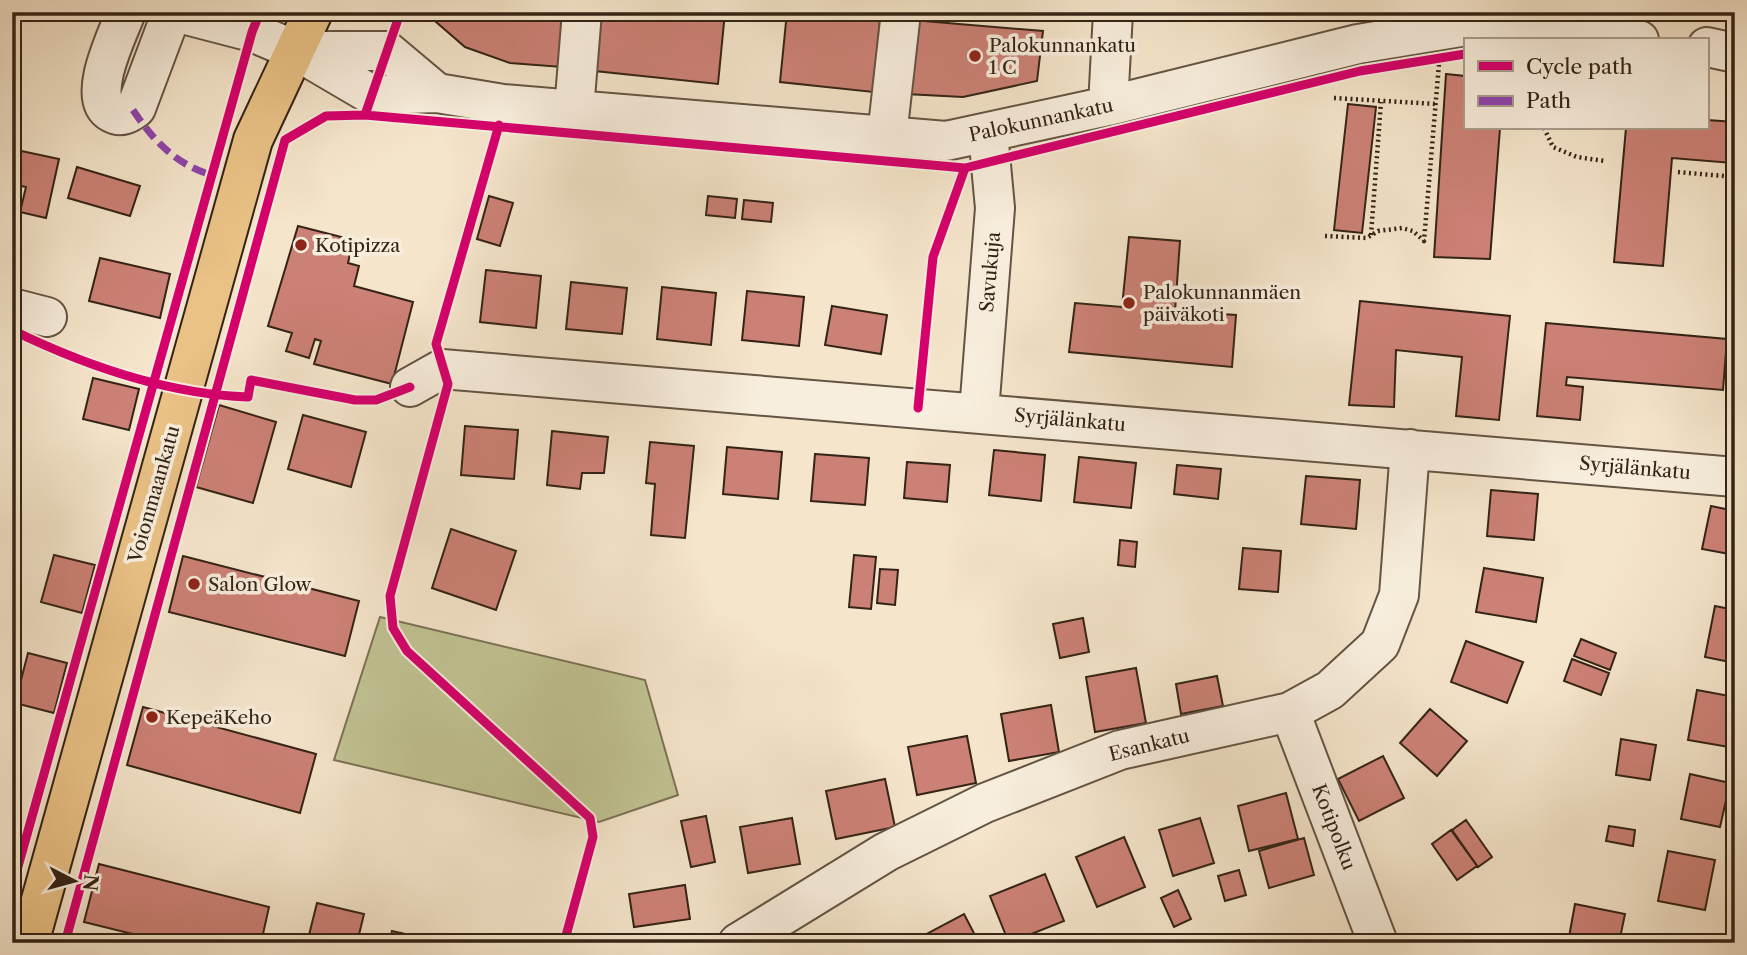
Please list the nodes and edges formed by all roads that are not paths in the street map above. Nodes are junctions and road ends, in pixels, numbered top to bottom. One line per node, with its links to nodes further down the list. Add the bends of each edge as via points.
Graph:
1 (126, 12): 2 (street, via 107,62 100,98 115,115 127,115 136,108)
2 (173, 12): 10 (street, via 252,32)
3 (313, 12): 10 (main road, Voionmaankatu)
4 (331, 12): 10 (main road, Voionmaankatu)
5 (582, 12): 13 (street)
6 (901, 12): 15 (street)
7 (1114, 12): 12 (street)
8 (1617, 38): 12 (street, Palokunnankatu, via 1473,25 1358,44)
9 (1708, 47): 11 (street)
10 (297, 51): 13 (street, Palokunnankatu, via 387,51 437,93); 21 (main road, Voionmaankatu, via 253,140)
11 (1735, 53)
12 (1108, 106): 14 (street, Palokunnankatu)
13 (574, 110): 15 (street, Palokunnankatu)
14 (988, 132): 15 (street, Palokunnankatu, via 946,141); 17 (street, Savukuja, via 995,208)
15 (887, 136)
16 (410, 387): 17 (street, Syrjälänkatu, via 442,369)
17 (979, 412): 18 (street, Syrjälänkatu)
18 (1410, 449): 19 (street, Syrjälänkatu); 20 (street, Esankatu, via 1399,594 1380,644 1329,690)
19 (1735, 477)
20 (1290, 712): 22 (street, Esankatu, via 1120,750 985,803 886,852); 23 (street, Kotipolku)
21 (32, 942)
22 (738, 943)
23 (1378, 943)

